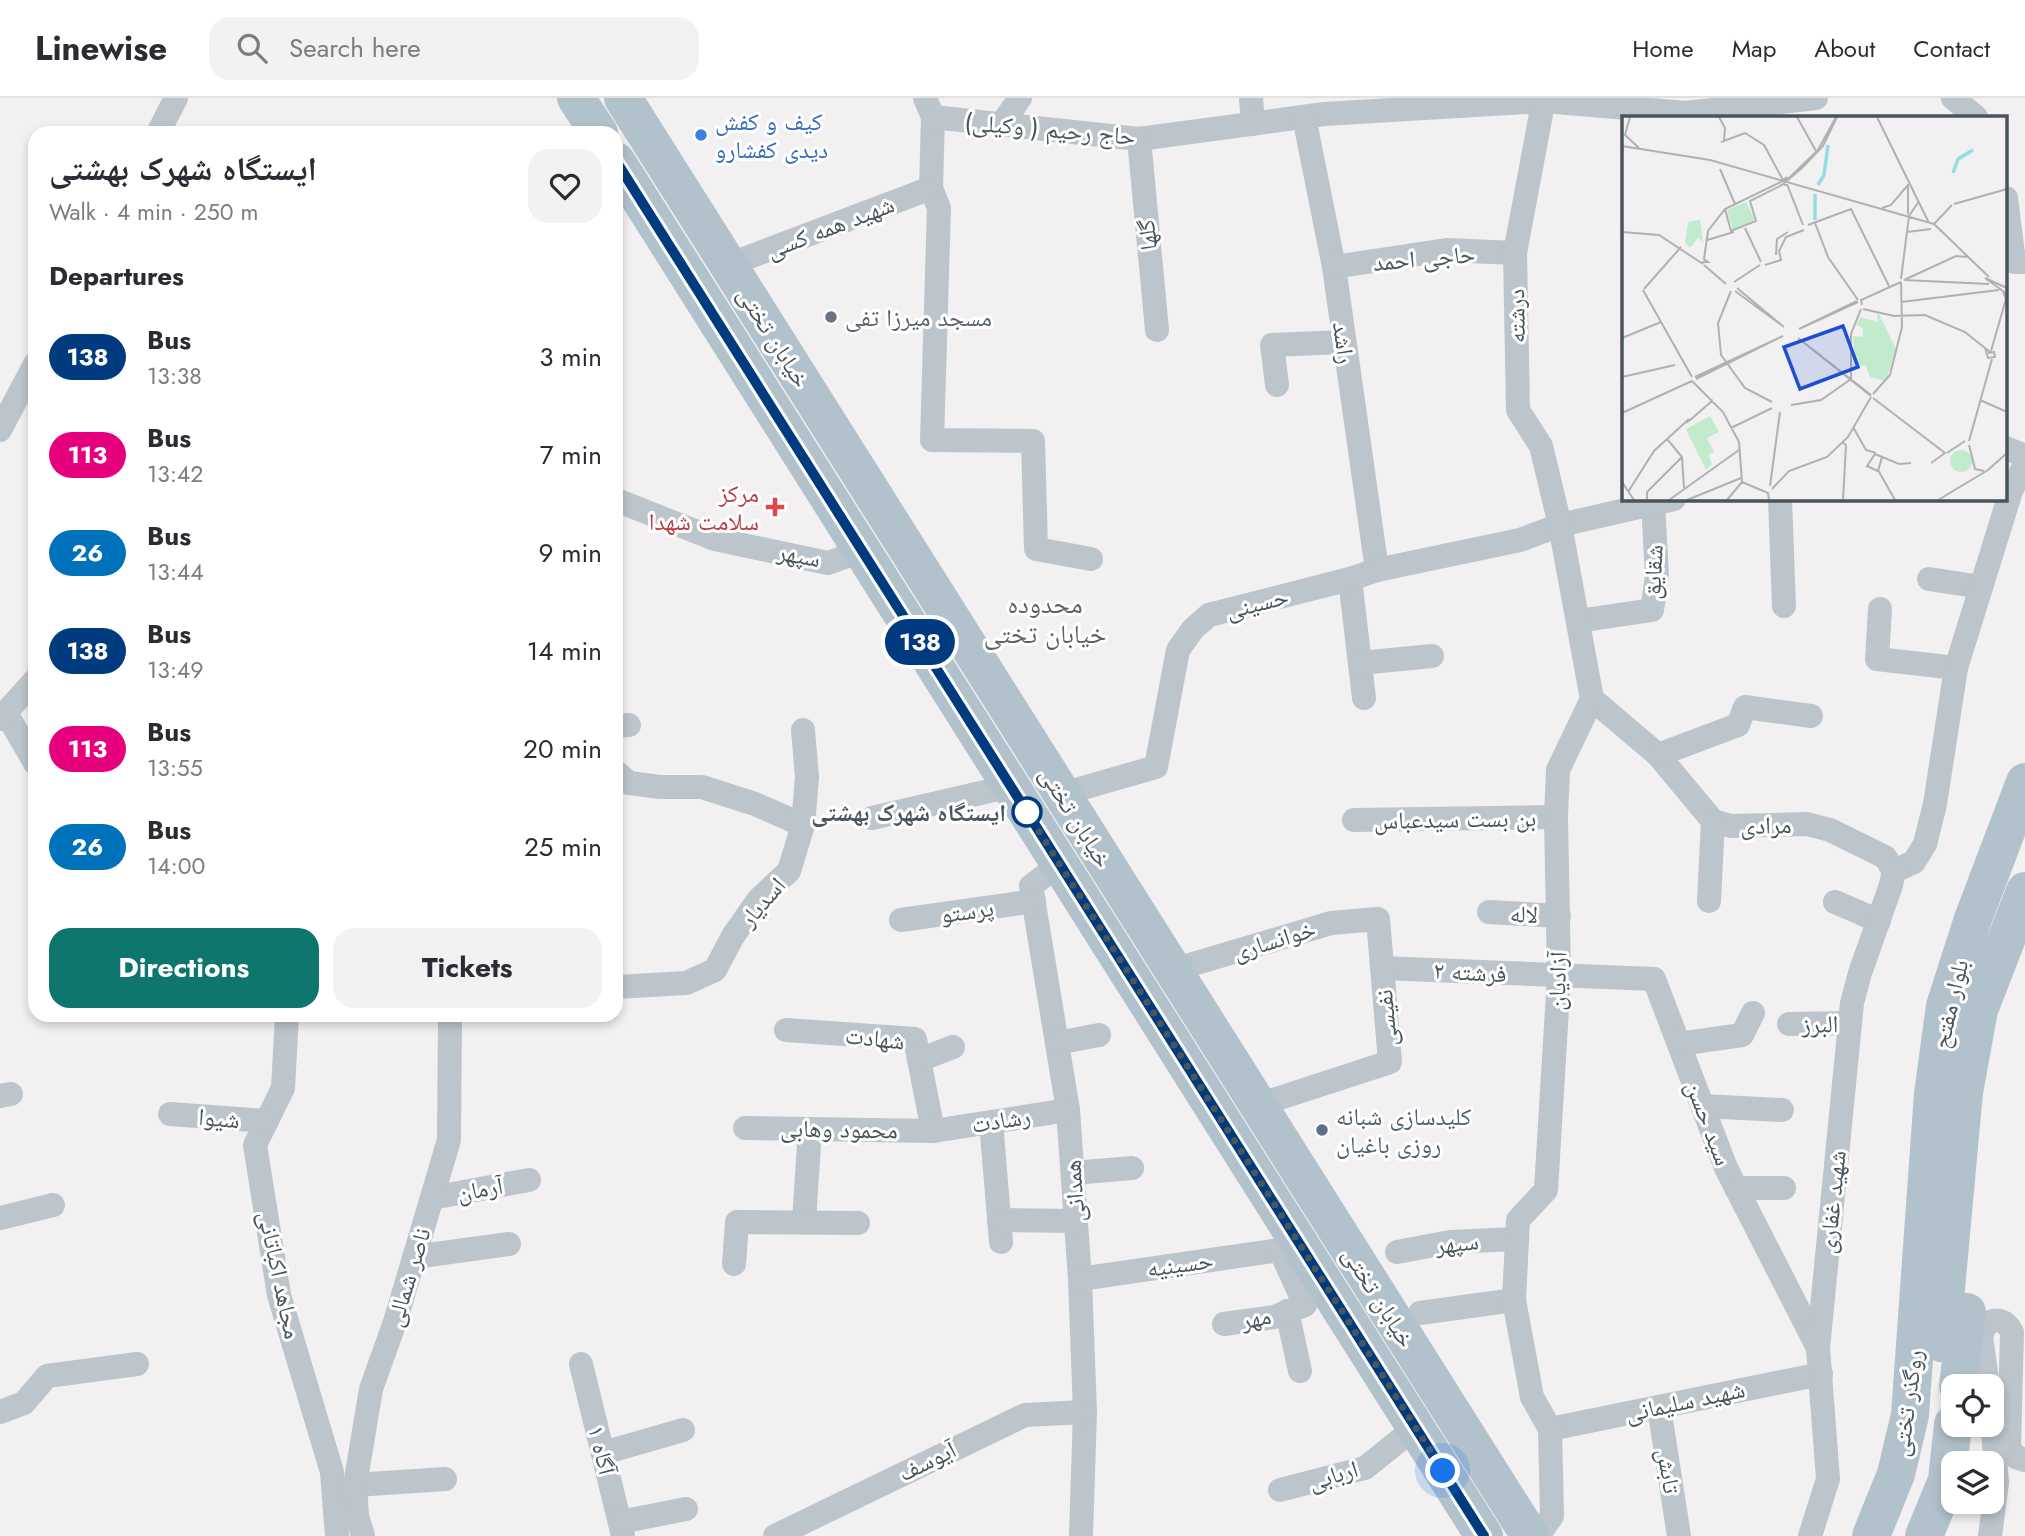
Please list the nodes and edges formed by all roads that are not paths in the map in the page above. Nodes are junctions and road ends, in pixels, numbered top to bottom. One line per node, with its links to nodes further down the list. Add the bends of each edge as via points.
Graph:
1 (176, 98): 14 (street)
2 (576, 98): 15 (main road)
3 (623, 98): 22 (main road, خیابان تختی)
4 (1020, 98): 13 (street)
5 (1251, 98): 12 (street)
6 (1816, 98): 8 (street, حاج رحیم ( وکیلی), via 1686,113)
7 (1952, 98): 10 (street)
8 (1544, 99): 11 (street, حاج رحیم ( وکیلی)); 20 (street, درشته)
9 (929, 108): 13 (street, حاج رحیم ( وکیلی)); 18 (street)
10 (1975, 116)
11 (1304, 117): 12 (street, حاج رحیم ( وکیلی)); 23 (street, راشد)
12 (1253, 124): 16 (street, حاج رحیم ( وکیلی))
13 (1001, 125): 16 (street, حاج رحیم ( وکیلی))
14 (162, 126)
15 (594, 126)
16 (1139, 139): 25 (street, گلها)
17 (623, 172): 24 (main road, خیابان تختی)
18 (931, 188): 22 (street, شهید همه کسی); 40 (street, via 939,208 932,440 1033,441 1036,550)
19 (2008, 214): 21 (street, via 2014,262)
20 (1515, 253): 23 (street, حاجی احمد, via 1446,250); 38 (street, درشته, via 1518,410 1541,446)
21 (2025, 262)
22 (728, 265): 24 (main road); 62 (main road, خیابان تختی)
23 (1334, 267): 26 (street, راشد)
24 (694, 285): 39 (main road, خیابان تختی)
25 (1157, 330)
26 (1343, 342): 28 (street, via 1272,345); 41 (street, راشد)
27 (28, 377): 29 (street)
28 (1277, 385)
29 (0, 430)
30 (2008, 449): 31 (street)
31 (2025, 456)
32 (2025, 464): 33 (street)
33 (2008, 491)
34 (1780, 500): 45 (street)
35 (2005, 500): 44 (street)
36 (1663, 501): 38 (street, حسینی); 47 (street, شقایق, via 1652,610)
37 (623, 503): 39 (street, سپهر, via 715,539 828,563)
38 (1560, 525): 41 (street, حسینی, via 1520,540); 47 (street)
39 (862, 551): 61 (main road, خیابان تختی)
40 (1091, 559)
41 (1377, 570): 42 (street, حسینی)
42 (1350, 579): 49 (street); 62 (street, حسینی, via 1209,615 1178,650 1156,767)
43 (1929, 579): 44 (street)
44 (1981, 587): 50 (street)
45 (1784, 606)
46 (1880, 609): 50 (street, via 1877,659)
47 (1578, 621): 53 (street)
48 (1432, 656): 49 (street)
49 (1360, 663): 52 (street)
50 (1956, 668): 69 (street, via 1925,844 1914,862)
51 (28, 688): 54 (street)
52 (1364, 698)
53 (1592, 699): 58 (street, مرادی); 63 (street, آزادیان, via 1558,770)
54 (3, 716): 57 (street)
55 (1811, 716): 58 (street, via 1745,707 1738,724)
56 (803, 730): 67 (street, اسدیار, via 807,777)
57 (28, 753)
58 (1658, 755): 66 (street, مرادی)
59 (623, 778): 67 (street, via 629,783 660,787 702,787)
60 (2025, 782): 115 (main road, بلوار مفتح, via 1945,1006 1933,1094)
61 (1011, 786): 64 (street); 68 (main road, خیابان تختی)
62 (1062, 794): 80 (main road, خیابان تختی)
63 (1556, 817): 65 (street, بن بست سیدعباس); 75 (street, آزادیان)
64 (872, 818)
65 (1354, 820)
66 (1713, 821): 69 (street, مرادی, via 1731,826 1807,824 1830,830 1885,857); 72 (street)
67 (803, 825): 82 (street, اسدیار, via 789,871 759,899 715,970 686,983)
68 (1060, 864): 71 (street, via 1031,886); 118 (main road, خیابان تختی)
69 (1894, 872): 78 (street, شهید غفاری)
70 (2025, 891): 124 (main road, بلوار مفتح, via 1979,1010 1964,1093)
71 (1034, 901): 77 (street, پرستو); 90 (street, همدانی)
72 (1709, 901)
73 (1835, 902): 78 (street)
74 (1489, 912): 75 (street, لاله)
75 (1559, 916): 81 (street, آزادیان)
76 (1378, 919): 79 (street, نفیسی); 80 (street, خوانساری, via 1331,923)
77 (901, 920)
78 (1879, 921): 87 (street, شهید غفاری, via 1860,973)
79 (1382, 968): 81 (street, فرشته ۲); 94 (street, نفیسی, via 1390,1062)
80 (1173, 970): 94 (main road, خیابان تختی)
81 (1559, 976): 91 (street, سید حسن, via 1654,979); 116 (street, آزادیان, via 1546,1190 1518,1220)
82 (623, 987)
83 (1753, 1013): 91 (street, via 1742,1035)
84 (287, 1022): 99 (street, مجاهد اکباتانی, via 283,1088)
85 (450, 1022): 109 (street, ناصر شمالی, via 449,1140)
86 (1789, 1024): 87 (street, البرز)
87 (1850, 1024): 129 (street, شهید غفاری)
88 (786, 1030): 93 (street, شهادت, via 915,1039)
89 (1099, 1035): 90 (street)
90 (1057, 1043): 96 (street, همدانی)
91 (1679, 1044): 95 (street, سید حسن)
92 (953, 1047): 93 (street)
93 (919, 1060): 103 (street, شهادت)
94 (1258, 1105): 155 (main road, خیابان تختی)
95 (1703, 1106): 97 (street); 107 (street, سید حسن)
96 (1068, 1110): 100 (street, رشادت); 105 (street, همدانی)
97 (1782, 1110)
98 (170, 1114): 99 (street, شیوا)
99 (267, 1121): 151 (street, مجاهد اکباتانی, via 255,1146 279,1296)
100 (991, 1122): 103 (street, رشادت); 112 (street, via 1000,1231)
101 (745, 1128): 102 (street, محمود وهابی)
102 (810, 1129): 103 (street, محمود وهابی); 113 (street)
103 (933, 1131)
104 (1132, 1168): 105 (street)
105 (1073, 1173): 112 (street, همدانی)
106 (529, 1180): 109 (street, آرمان)
107 (1736, 1188): 108 (street); 129 (street, سید حسن)
108 (1784, 1188)
109 (432, 1198): 120 (street, ناصر شمالی)
110 (52, 1205): 111 (street)
111 (0, 1218)
112 (1076, 1221): 122 (street, همدانی)
113 (804, 1222): 114 (street); 121 (street, via 737,1222)
114 (859, 1223)
115 (1924, 1237): 124 (main road, بلوار مفتح); 159 (main road, via 1907,1270 1895,1378 1877,1478)
116 (1517, 1239): 119 (street, سپهر, via 1450,1242); 123 (street, آزادیان)
117 (509, 1244): 120 (street)
118 (1290, 1247): 122 (street, حسینیه); 125 (street, مهر, via 1305,1305); 139 (main road, خیابان تختی)
119 (1397, 1252)
120 (414, 1257): 147 (street, ناصر شمالی, via 370,1389)
121 (734, 1264)
122 (1080, 1279): 138 (street, همدانی)
123 (1514, 1300): 126 (street); 140 (street, آزادیان, via 1532,1396)
124 (1944, 1305): 128 (street); 134 (main road); 160 (main road, روگذر تختی, via 1896,1474); 161 (main road, روگذر تختی, via 1927,1460)
125 (1287, 1311): 127 (street, مهر); 132 (street, مهر)
126 (1420, 1312)
127 (1224, 1324)
128 (1981, 1337): 135 (street); 145 (street, via 1985,1325 1997,1320 2004,1321 2012,1332 2009,1448)
129 (1818, 1348): 133 (street, شهید غفاری)
130 (137, 1364): 137 (street, via 47,1376 24,1403)
131 (581, 1364): 144 (street, آگاه ۱)
132 (1300, 1371)
133 (1821, 1374): 136 (street, شهید سلیمانی); 158 (street, شهید غفاری, via 1828,1479)
134 (1956, 1374)
135 (1986, 1374)
136 (1659, 1407): 140 (street, شهید سلیمانی); 157 (street, تابش)
137 (0, 1412)
138 (1085, 1412): 152 (street, آیوسف, via 1025,1415); 153 (street, همدانی)
139 (1416, 1427): 148 (street, اربابی, via 1365,1468); 154 (main road, خیابان تختی)
140 (1550, 1429): 156 (street, via 1552,1516)
141 (683, 1430): 144 (street)
142 (1952, 1437): 162 (main road, via 1947,1480)
143 (1994, 1437): 163 (street, via 1997,1483)
144 (603, 1453): 150 (street, آگاه ۱)
145 (2025, 1460)
146 (445, 1479): 147 (street)
147 (355, 1485): 151 (street, ناصر شمالی, via 357,1516)
148 (1280, 1490)
149 (686, 1509): 150 (street)
150 (621, 1529)
151 (349, 1535)
152 (775, 1536)
153 (1081, 1536)
154 (1484, 1536)
155 (1530, 1536)
156 (1538, 1536)
157 (1679, 1536)
158 (1810, 1536)
159 (1851, 1536)
160 (1871, 1536)
161 (1898, 1536)
162 (1924, 1536)
163 (1990, 1536)

